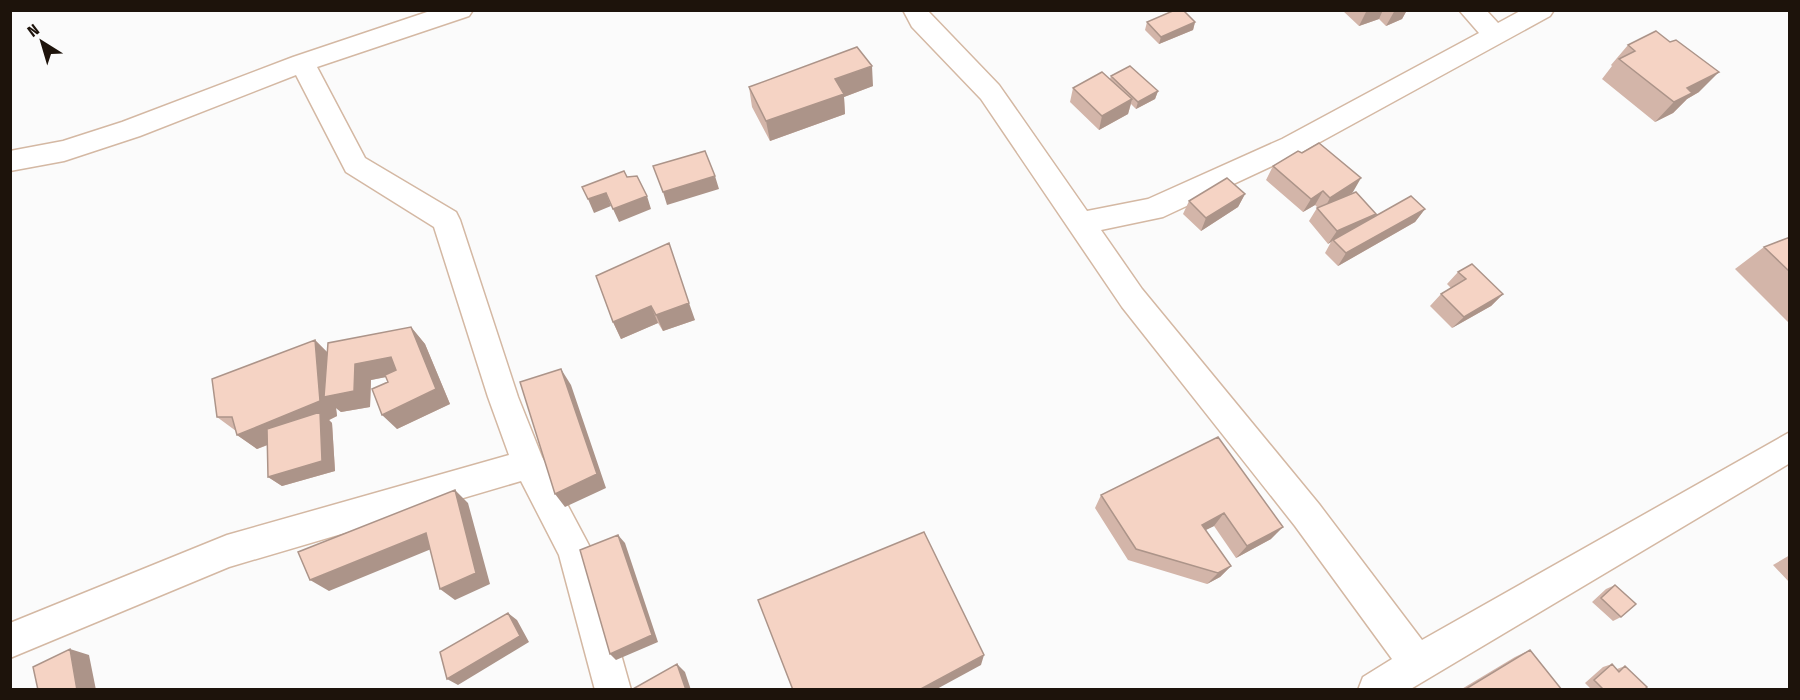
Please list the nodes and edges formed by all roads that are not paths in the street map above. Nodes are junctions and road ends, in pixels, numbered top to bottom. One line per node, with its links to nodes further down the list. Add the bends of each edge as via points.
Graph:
1 (461, 10): 6 (street)
2 (915, 10): 8 (street, via 990,92)
3 (1471, 10): 5 (street)
4 (1542, 10): 5 (street)
5 (1496, 36): 8 (street, via 1291,146 1154,209)
6 (302, 63): 7 (street, via 131,129 64,151); 10 (street, via 355,165 446,220 503,397)
7 (10, 161)
8 (1080, 223): 12 (street, via 1132,298 1307,515)
9 (1790, 446): 12 (street)
10 (529, 464): 11 (street, via 228,551); 13 (street, via 575,551)
11 (10, 641)
12 (1417, 663): 14 (street)
13 (613, 690)
14 (1376, 690)

